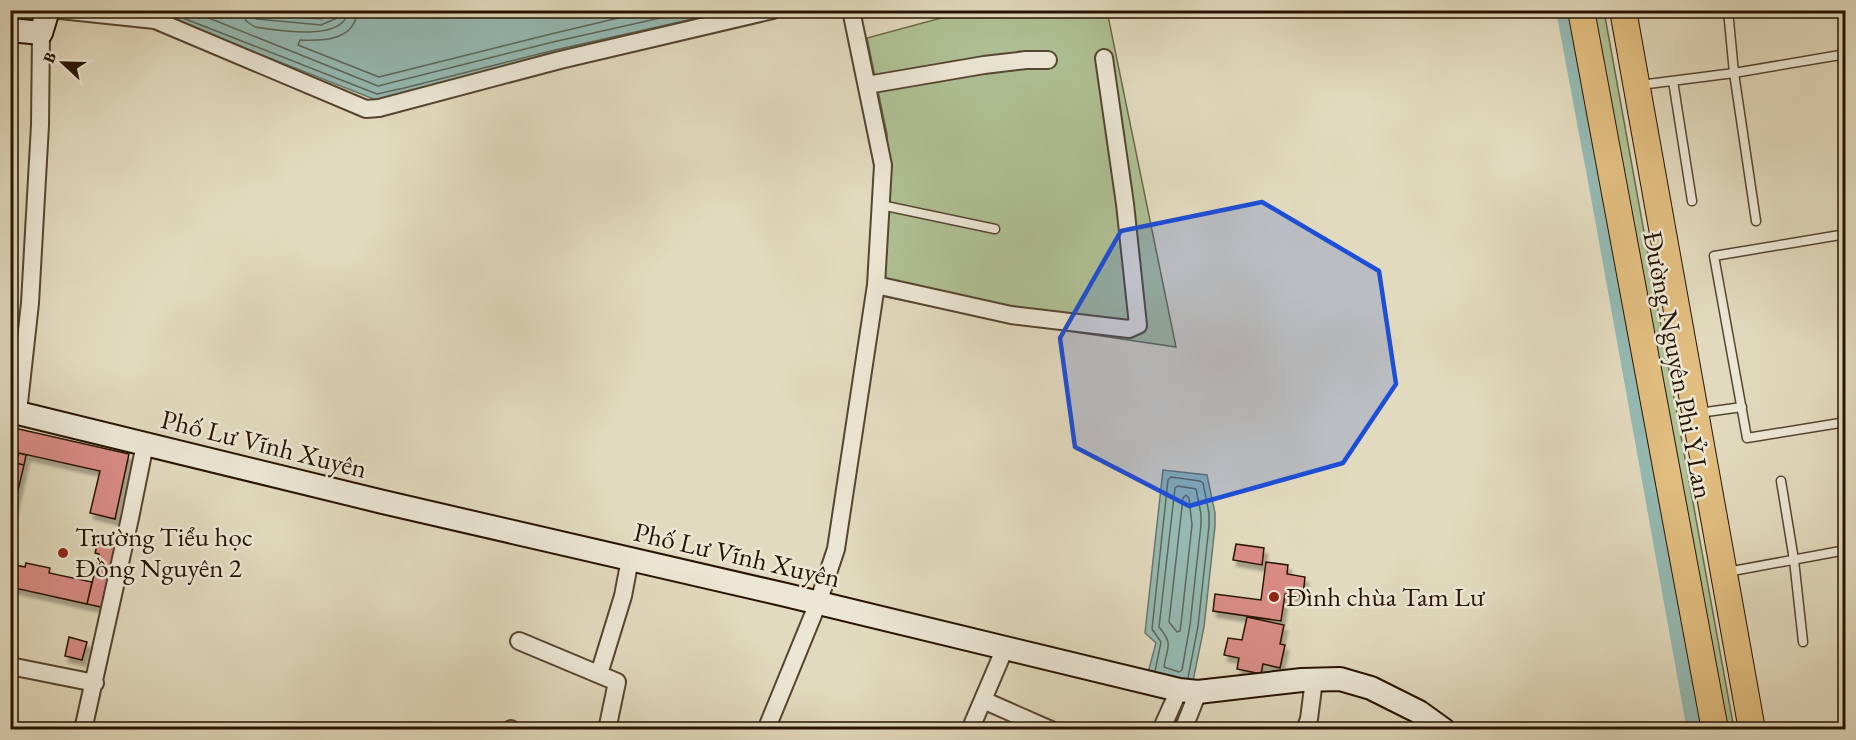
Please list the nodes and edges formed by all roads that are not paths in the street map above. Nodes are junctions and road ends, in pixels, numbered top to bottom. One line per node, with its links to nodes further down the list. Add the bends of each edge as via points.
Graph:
1 (48, 10): 10 (street)
2 (60, 10): 8 (street)
3 (773, 10): 8 (street, via 366,109)
4 (851, 10): 16 (street)
5 (1581, 10): 53 (main road, Đường Nguyên Phi Ỷ Lan)
6 (1623, 10): 17 (main road, Đường Nguyên Phi Ỷ Lan)
7 (1728, 10): 14 (lane)
8 (156, 15)
9 (10, 30): 10 (street)
10 (41, 33): 25 (street, via 30,303)
11 (1845, 54): 14 (lane)
12 (1104, 58): 23 (street, via 1138,325 1129,329 1011,315)
13 (1048, 60): 16 (street, via 984,65)
14 (1734, 73): 15 (lane); 20 (lane)
15 (1673, 81): 17 (lane); 18 (lane)
16 (867, 85): 19 (street, via 883,165)
17 (1636, 85): 26 (main road, Đường Nguyên Phi Ỷ Lan)
18 (1692, 201)
19 (881, 205): 21 (lane); 23 (street)
20 (1756, 221)
21 (995, 229)
22 (1845, 234): 24 (lane, via 1714,256)
23 (876, 285): 34 (street, via 836,549)
24 (1742, 407): 26 (lane); 27 (lane, via 1748,438)
25 (14, 412): 28 (street, Phố Lư Vĩnh Xuyên)
26 (1695, 414): 33 (main road, Đường Nguyên Phi Ỷ Lan)
27 (1845, 422)
28 (145, 444): 31 (street, Phố Lư Vĩnh Xuyên); 41 (street)
29 (1781, 481): 32 (lane)
30 (1845, 550): 32 (lane)
31 (630, 559): 34 (street, Phố Lư Vĩnh Xuyên); 39 (street)
32 (1794, 560): 33 (lane); 36 (lane)
33 (1724, 573): 54 (main road, Đường Nguyên Phi Ỷ Lan)
34 (818, 603): 37 (street, Phố Lư Vĩnh Xuyên); 46 (street)
35 (519, 641): 39 (street)
36 (1803, 642)
37 (1005, 648): 42 (street, Phố Lư Vĩnh Xuyên); 43 (street)
38 (10, 666): 41 (street)
39 (599, 674): 45 (street, via 617,681)
40 (1314, 680): 42 (street, Phố Lư Vĩnh Xuyên); 51 (street); 52 (street, Phố Lư Vĩnh Xuyên, via 1340,679 1371,688)
41 (95, 683): 44 (street)
42 (1189, 691): 49 (street); 50 (street)
43 (982, 700): 47 (street); 48 (street)
44 (83, 729)
45 (607, 729)
46 (766, 729)
47 (970, 729)
48 (1051, 729)
49 (1161, 729)
50 (1183, 729)
51 (1305, 729)
52 (1444, 729)
53 (1715, 729)
54 (1752, 729)

